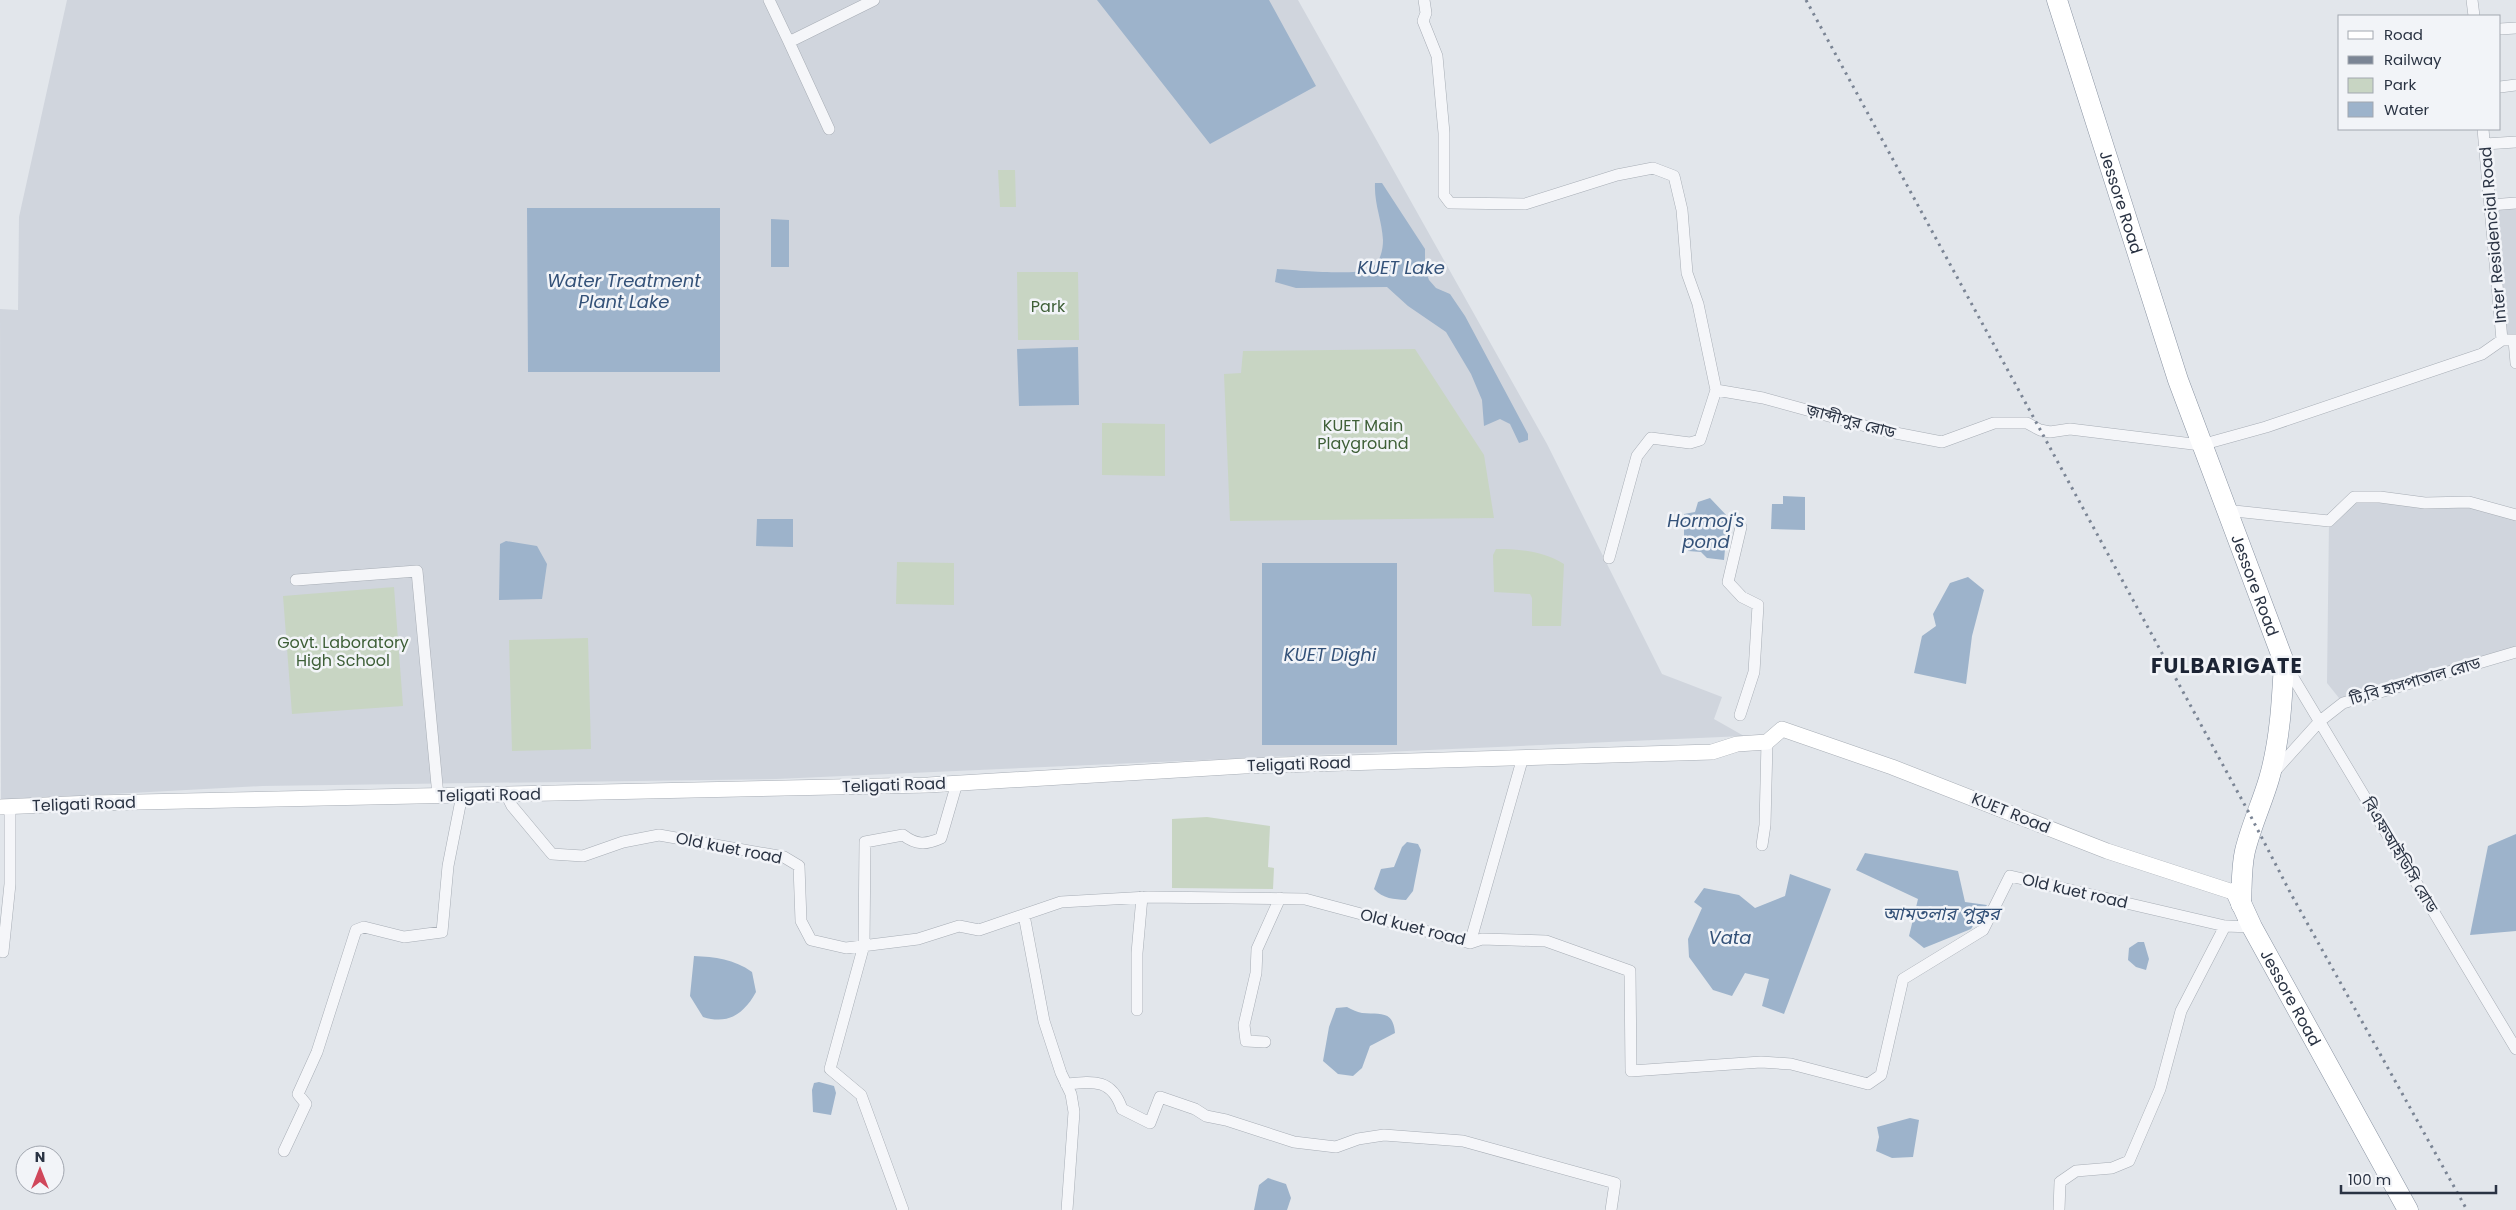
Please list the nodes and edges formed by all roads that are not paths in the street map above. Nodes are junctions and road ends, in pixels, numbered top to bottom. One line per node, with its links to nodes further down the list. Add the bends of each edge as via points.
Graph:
1 (769, 0): 9 (street)
2 (874, 0): 9 (street)
3 (1424, 0): 20 (street, via 1426,13 1423,21 1437,56 1444,133 1444,195 1450,203 1525,204 1618,175 1653,168 1674,176 1682,210 1687,273 1698,304)
4 (2057, 0): 21 (highway, Jessore Road)
5 (2472, 0): 6 (street)
6 (2474, 15)
7 (2516, 28): 8 (street)
8 (2501, 29)
9 (789, 42): 12 (street)
10 (2501, 86): 11 (street)
11 (2516, 86)
12 (829, 128)
13 (2484, 130): 15 (street, Inter Residencial Road)
14 (2516, 142): 15 (street)
15 (2485, 144): 17 (street, Inter Residencial Road)
16 (2516, 203): 17 (street)
17 (2490, 205): 18 (street, Inter Residencial Road)
18 (2510, 340): 19 (street, Inter Residencial Road); 21 (street, via 2482,354 2266,427)
19 (2516, 363)
20 (1716, 390): 21 (street, জ়াব্দীপুর রোড, via 1763,398 1880,430 1942,442 1994,423 2013,421 2050,432 2070,429); 25 (street, via 1700,440 1690,443 1651,438 1637,456)
21 (2201, 445): 22 (highway, Jessore Road)
22 (2225, 510): 23 (street, via 2329,521 2354,497 2380,496 2425,503 2469,502); 28 (highway, Jessore Road)
23 (2516, 516)
24 (1741, 527): 29 (street, via 1728,582 1742,597 1758,605 1754,672)
25 (1609, 558)
26 (296, 580): 37 (street, via 417,571)
27 (2516, 652): 30 (street, টি,বি হাসপাতাল রোড, via 2343,702)
28 (2284, 662): 30 (street, বিএফআইডিসি রোড); 33 (highway, Jessore Road, via 2282,704)
29 (1740, 715)
30 (2320, 721): 33 (street, টি,বি হাসপাতাল রোড); 51 (street, বিএফআইডিসি রোড)
31 (1767, 742): 32 (main road, Teligati Road, via 1737,744 1712,752); 39 (street); 41 (main road, KUET Road, via 1782,729 1892,766 2107,851)
32 (1523, 757): 34 (main road, Teligati Road, via 1244,766); 46 (street)
33 (2265, 782): 41 (highway, Jessore Road, via 2248,812 2239,843)
34 (957, 783): 35 (main road, Teligati Road); 47 (street, via 941,838 929,844 913,842 903,835 865,842)
35 (506, 794): 36 (main road, Teligati Road); 47 (street, Old kuet road, via 512,806 552,854 582,856 623,842 659,835 784,857 799,866 801,921 811,940 846,948)
36 (462, 795): 37 (main road, Teligati Road); 53 (street, via 448,866 442,932 404,937 364,927 356,930 317,1052 298,1094 306,1104)
37 (438, 796): 38 (main road, Teligati Road)
38 (5, 807): 48 (street, via 10,884)
39 (1762, 845)
40 (1142, 897): 42 (street, Old kuet road); 43 (street, Old kuet road, via 1061,902); 49 (street, via 1137,953)
41 (2239, 897): 45 (highway, Jessore Road)
42 (1280, 898): 46 (street, Old kuet road, via 1305,898); 50 (street, via 1257,949 1256,973 1244,1024 1246,1042)
43 (1024, 915): 47 (street, Old kuet road, via 979,930 959,926 918,939); 52 (street, via 1044,1021)
44 (2225, 926): 45 (street, Old kuet road); 46 (street, Old kuet road, via 2010,876 1983,930 1903,979 1881,1076 1868,1084 1792,1064 1769,1062 1632,1071 1630,971 1546,941 1482,939); 57 (street, via 2181,1011 2160,1089 2129,1161 2112,1168 2076,1171 2068,1176 2060,1182)
45 (2252, 927): 58 (highway, Jessore Road)
46 (1470, 943)
47 (864, 945): 54 (street, via 830,1069 861,1095)
48 (3, 952)
49 (1137, 1010)
50 (1266, 1042)
51 (2516, 1049)
52 (1066, 1084): 55 (street, via 1074,1112); 56 (street, via 1106,1084 1117,1094 1122,1109 1150,1123 1160,1097 1206,1116 1294,1142 1336,1147 1384,1135 1463,1141 1615,1183)
53 (284, 1151)
54 (903, 1210)
55 (1067, 1210)
56 (1611, 1210)
57 (2059, 1210)
58 (2408, 1210)

